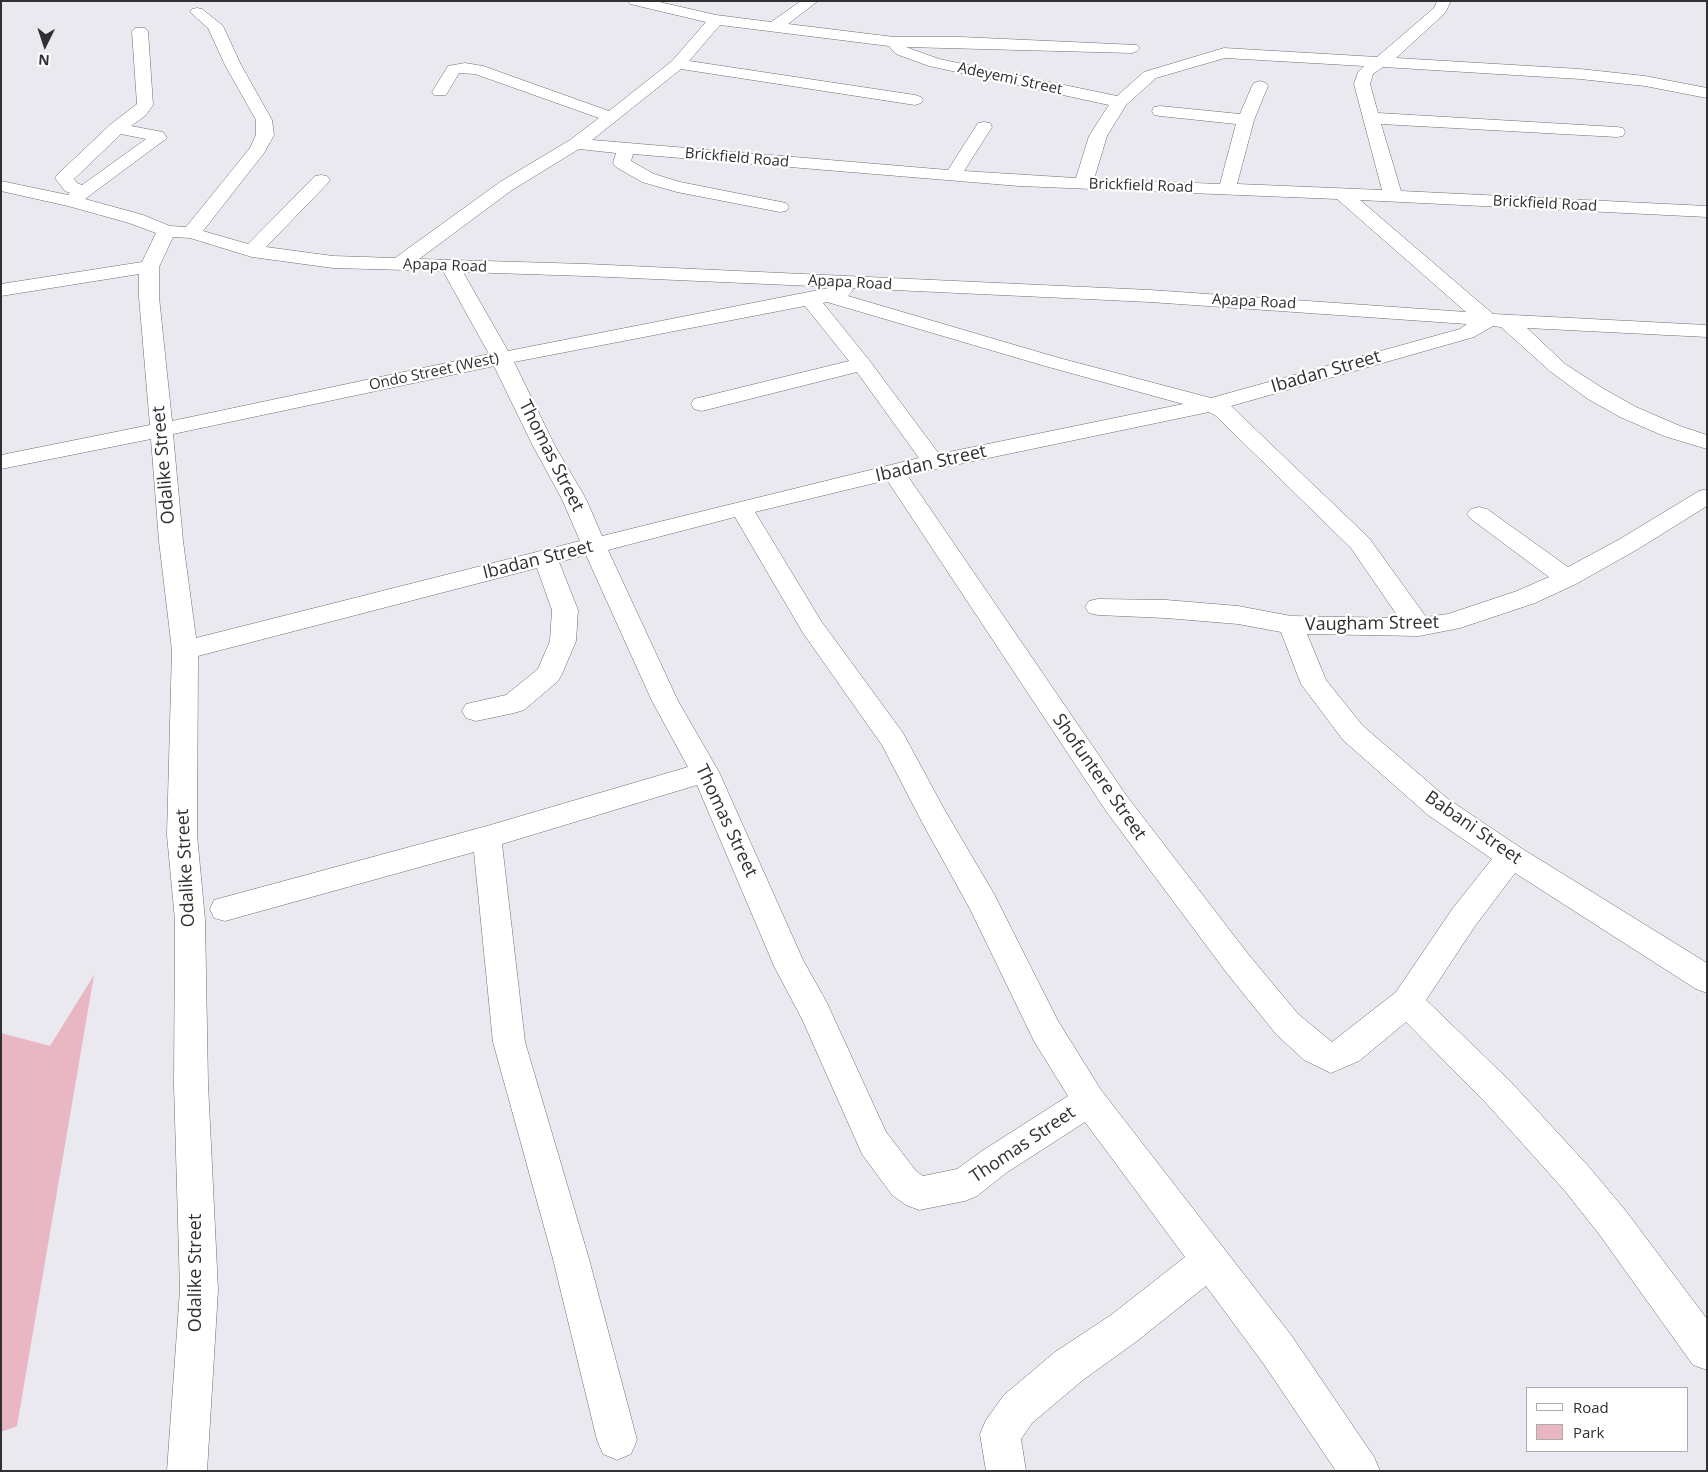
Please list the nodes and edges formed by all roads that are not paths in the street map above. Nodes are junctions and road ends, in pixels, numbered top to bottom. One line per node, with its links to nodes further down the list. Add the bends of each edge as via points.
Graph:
1 (635, 1): 5 (street)
2 (811, 1): 6 (street)
3 (1444, 1): 10 (street, via 1440,10)
4 (197, 12): 37 (street, via 215,26 232,65 264,120 265,135 258,149)
5 (716, 20): 6 (street); 11 (street)
6 (769, 23): 8 (street)
7 (140, 31): 21 (street, via 145,105)
8 (897, 46): 9 (street, via 961,42); 16 (street, Adeyemi Street, via 935,63)
9 (1132, 48)
10 (1380, 63): 14 (street, via 1580,74); 16 (street, via 1224,53 1150,75); 19 (street, via 1366,72 1362,84)
11 (678, 64): 15 (street); 18 (street)
12 (1260, 86): 20 (street)
13 (440, 92): 18 (street, via 454,69 477,69)
14 (1707, 93)
15 (915, 100)
16 (1120, 102): 28 (street, via 1098,136)
17 (1160, 111): 20 (street)
18 (612, 118): 24 (street)
19 (1370, 118): 23 (street); 32 (street)
20 (1246, 120): 30 (street)
21 (117, 128): 33 (street, via 64,178); 33 (street, via 158,138)
22 (984, 128): 26 (street)
23 (1617, 132)
24 (576, 144): 25 (street, Brickfield Road); 39 (street, via 506,186)
25 (626, 148): 26 (street, Brickfield Road); 34 (street, via 622,163 648,178 677,187)
26 (953, 175): 28 (street, Brickfield Road)
27 (321, 180): 38 (street)
28 (1083, 184): 30 (street, Brickfield Road)
29 (1, 186): 33 (street, Apapa Road)
30 (1227, 190): 31 (street, Brickfield Road)
31 (1342, 194): 32 (street, Brickfield Road); 45 (street)
32 (1393, 196): 35 (street, Brickfield Road)
33 (77, 197): 36 (street, Apapa Road)
34 (780, 207)
35 (1707, 212)
36 (167, 231): 37 (street, Apapa Road); 41 (street)
37 (191, 233): 38 (street, Apapa Road)
38 (252, 251): 39 (street, Apapa Road, via 324,261)
39 (398, 265): 40 (street, Apapa Road)
40 (450, 266): 42 (street, Apapa Road); 47 (street, Thomas Street)
41 (148, 267): 43 (street); 51 (street, Odalike Street)
42 (866, 283): 44 (street, Ondo Street (West)); 45 (street, Apapa Road, via 1150,296)
43 (1, 290)
44 (818, 298): 47 (street, Ondo Street (West)); 48 (street); 50 (street)
45 (1498, 320): 46 (street, Apapa Road); 50 (street, Ibadan Street, via 1467,333); 52 (street, via 1596,394 1636,416)
46 (1707, 331)
47 (501, 358): 51 (street, Ondo Street (West)); 59 (street, Thomas Street)
48 (862, 364): 49 (street); 54 (street)
49 (702, 404)
50 (1211, 405): 54 (street, Ibadan Street); 64 (street, via 1224,412 1360,542)
51 (161, 430): 53 (street, Ondo Street (West)); 65 (street, Odalike Street)
52 (1707, 442)
53 (1, 462)
54 (933, 462): 55 (street, Ibadan Street)
55 (894, 473): 57 (street, Ibadan Street); 72 (street, Shofuntere Street, via 1116,803 1180,890 1287,1024 1316,1050 1331,1058 1347,1051)
56 (1707, 496): 61 (street, Vaugham Street)
57 (741, 508): 59 (street, Ibadan Street); 73 (street, via 812,627 893,740 983,903 1046,1031)
58 (1479, 514): 61 (street)
59 (595, 545): 60 (street, Ibadan Street); 67 (street, Thomas Street, via 612,589 665,700)
60 (545, 558): 65 (street, Ibadan Street); 66 (street, via 565,610 563,641 549,674 514,703)
61 (1567, 578): 64 (street, Vaugham Street, via 1526,597 1451,622)
62 (1098, 607): 63 (street, Vaugham Street, via 1238,615)
63 (1291, 626): 64 (street, Vaugham Street); 69 (street, Babani Street, via 1314,684 1353,733 1438,807)
64 (1419, 627)
65 (185, 650): 77 (street, Odalike Street, via 182,835 190,920 191,1084 199,1290)
66 (476, 711)
67 (704, 772): 68 (street); 73 (street, Thomas Street, via 790,966 816,1013 874,1143 904,1183 919,1193 965,1184)
68 (488, 837): 70 (street); 76 (street, via 509,1042 571,1259)
69 (1511, 856): 71 (street, Babani Street); 72 (street, via 1464,917)
70 (225, 909)
71 (1707, 980)
72 (1407, 1002): 75 (street, via 1498,1092 1577,1179)
73 (1090, 1101): 74 (street)
74 (1210, 1260): 78 (street, via 1124,1328 1069,1366 1018,1409 1000,1434); 79 (street, via 1277,1349)
75 (1707, 1352)
76 (617, 1440)
77 (187, 1471)
78 (1006, 1471)
79 (1360, 1471)

